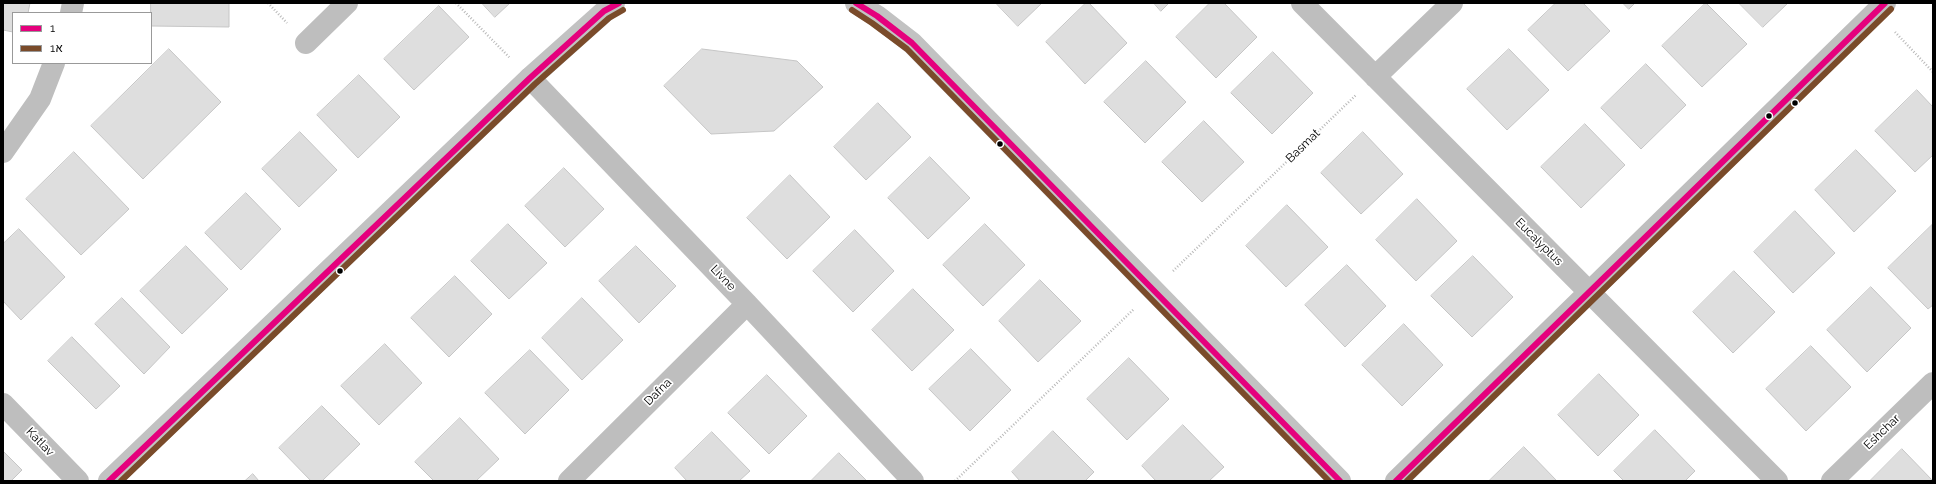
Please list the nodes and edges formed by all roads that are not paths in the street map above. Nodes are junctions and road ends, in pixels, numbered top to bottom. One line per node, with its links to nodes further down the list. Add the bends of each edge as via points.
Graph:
1 (347, 3): 7 (street)
2 (856, 3): 20 (street, via 912,43)
3 (1302, 3): 9 (street, Eucalyptus)
4 (1452, 3): 9 (street)
5 (612, 6): 10 (street)
6 (1881, 8): 12 (street)
7 (306, 43)
8 (54, 64): 11 (street, via 40,99)
9 (1375, 77): 12 (street, Eucalyptus)
10 (530, 78): 13 (street, Livne); 17 (street)
11 (3, 152)
12 (1589, 292): 21 (street); 22 (street, Eucalyptus)
13 (747, 304): 18 (street, Dafna); 19 (street, Livne)
14 (1933, 383): 23 (street, Eshchar)
15 (3, 404): 16 (street, Katlav)
16 (78, 481)
17 (109, 481)
18 (570, 481)
19 (913, 481)
20 (1340, 481)
21 (1396, 481)
22 (1777, 481)
23 (1832, 481)

